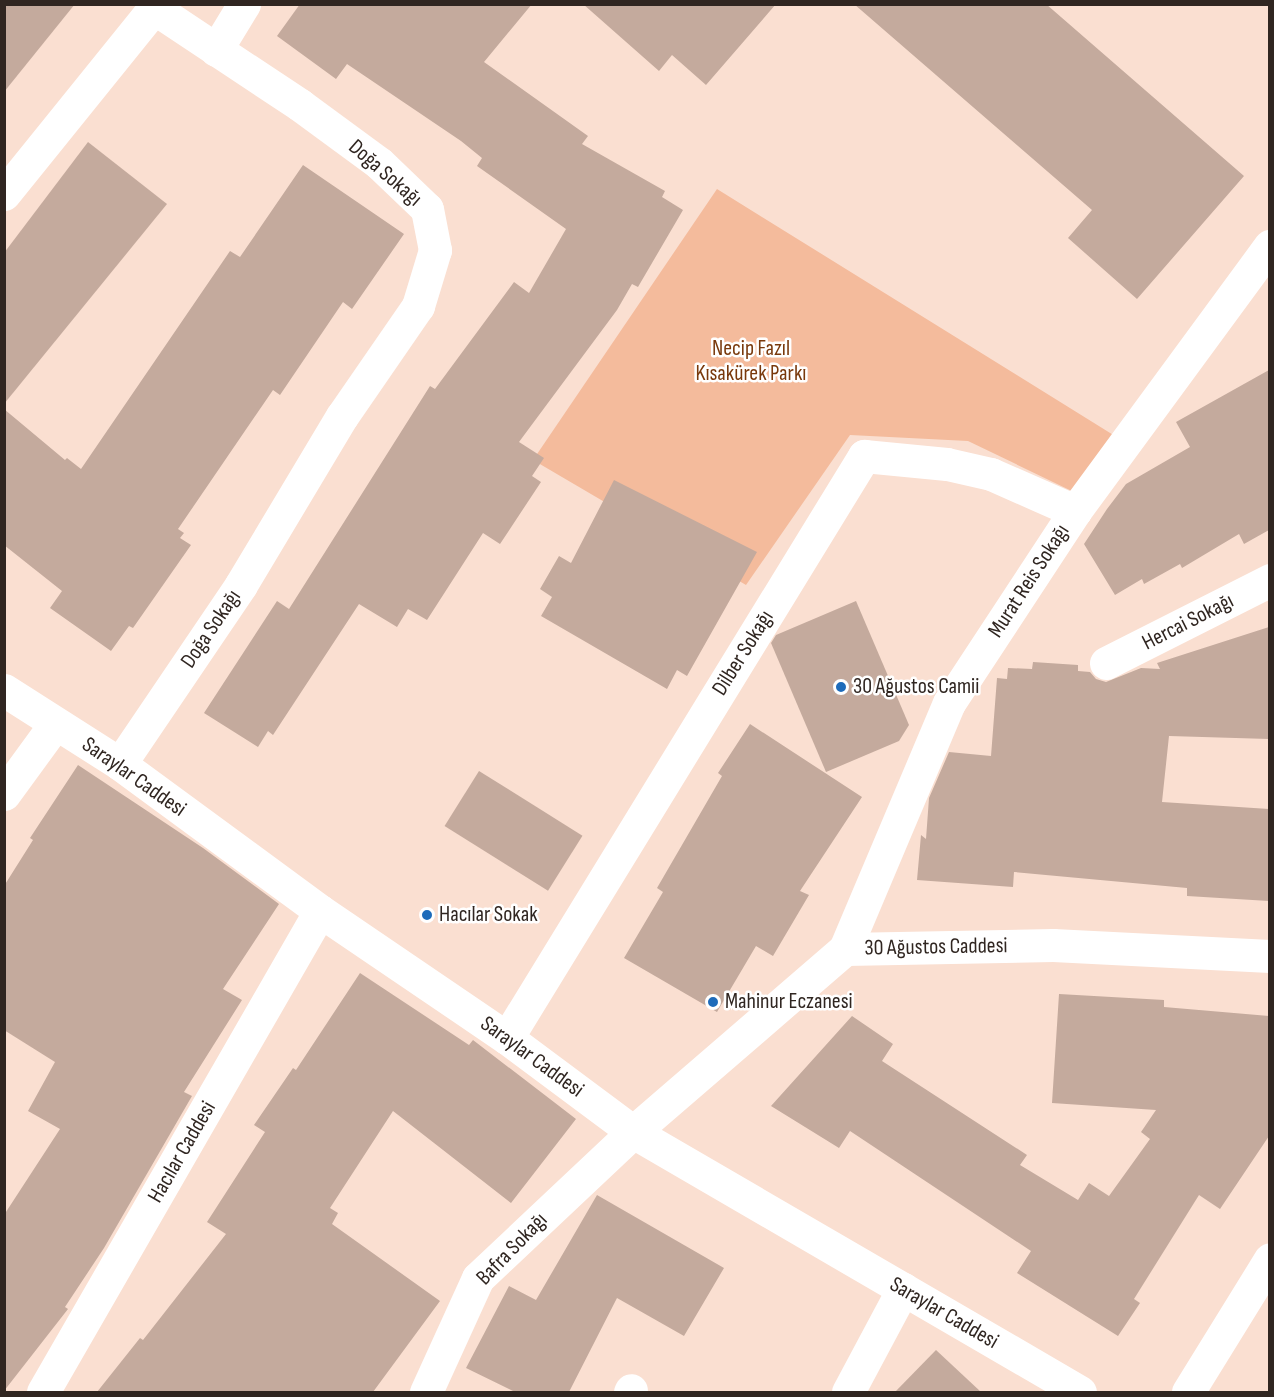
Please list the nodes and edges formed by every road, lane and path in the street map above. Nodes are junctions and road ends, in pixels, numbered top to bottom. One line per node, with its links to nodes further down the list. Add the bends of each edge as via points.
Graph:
1 (244, 4): 2 (street)
2 (216, 50): 3 (street, Doğa Sokağı, via 154,8); 10 (street, Doğa Sokağı, via 379,163 428,209 435,250 418,306 342,416 241,585)
3 (4, 195)
4 (1269, 246): 5 (street, Murat Reis Sokağı)
5 (1075, 511): 13 (street, Murat Reis Sokağı, via 949,703); 15 (street, Dilber Sokağı, via 991,474 947,464 864,456)
6 (1269, 580): 7 (street, Hercai Sokağı)
7 (1106, 663)
8 (4, 690): 9 (street, Saraylar Caddesi)
9 (55, 724): 10 (street, Saraylar Caddesi); 11 (street)
10 (120, 764): 12 (street, Saraylar Caddesi)
11 (4, 794)
12 (320, 912): 15 (street, Saraylar Caddesi); 19 (street, Hacılar Caddesi)
13 (845, 949): 14 (street, 30 Ağustos Caddesi, via 1053,945); 16 (street, 30 Ağustos Caddesi)
14 (1269, 956)
15 (507, 1038): 16 (street, Saraylar Caddesi)
16 (633, 1132): 18 (street, Saraylar Caddesi); 20 (street, Bafra Sokağı, via 478,1278)
17 (1269, 1259): 23 (street)
18 (903, 1289): 21 (street); 22 (street, Saraylar Caddesi)
19 (44, 1392)
20 (426, 1392)
21 (848, 1392)
22 (1080, 1392)
23 (1188, 1392)

